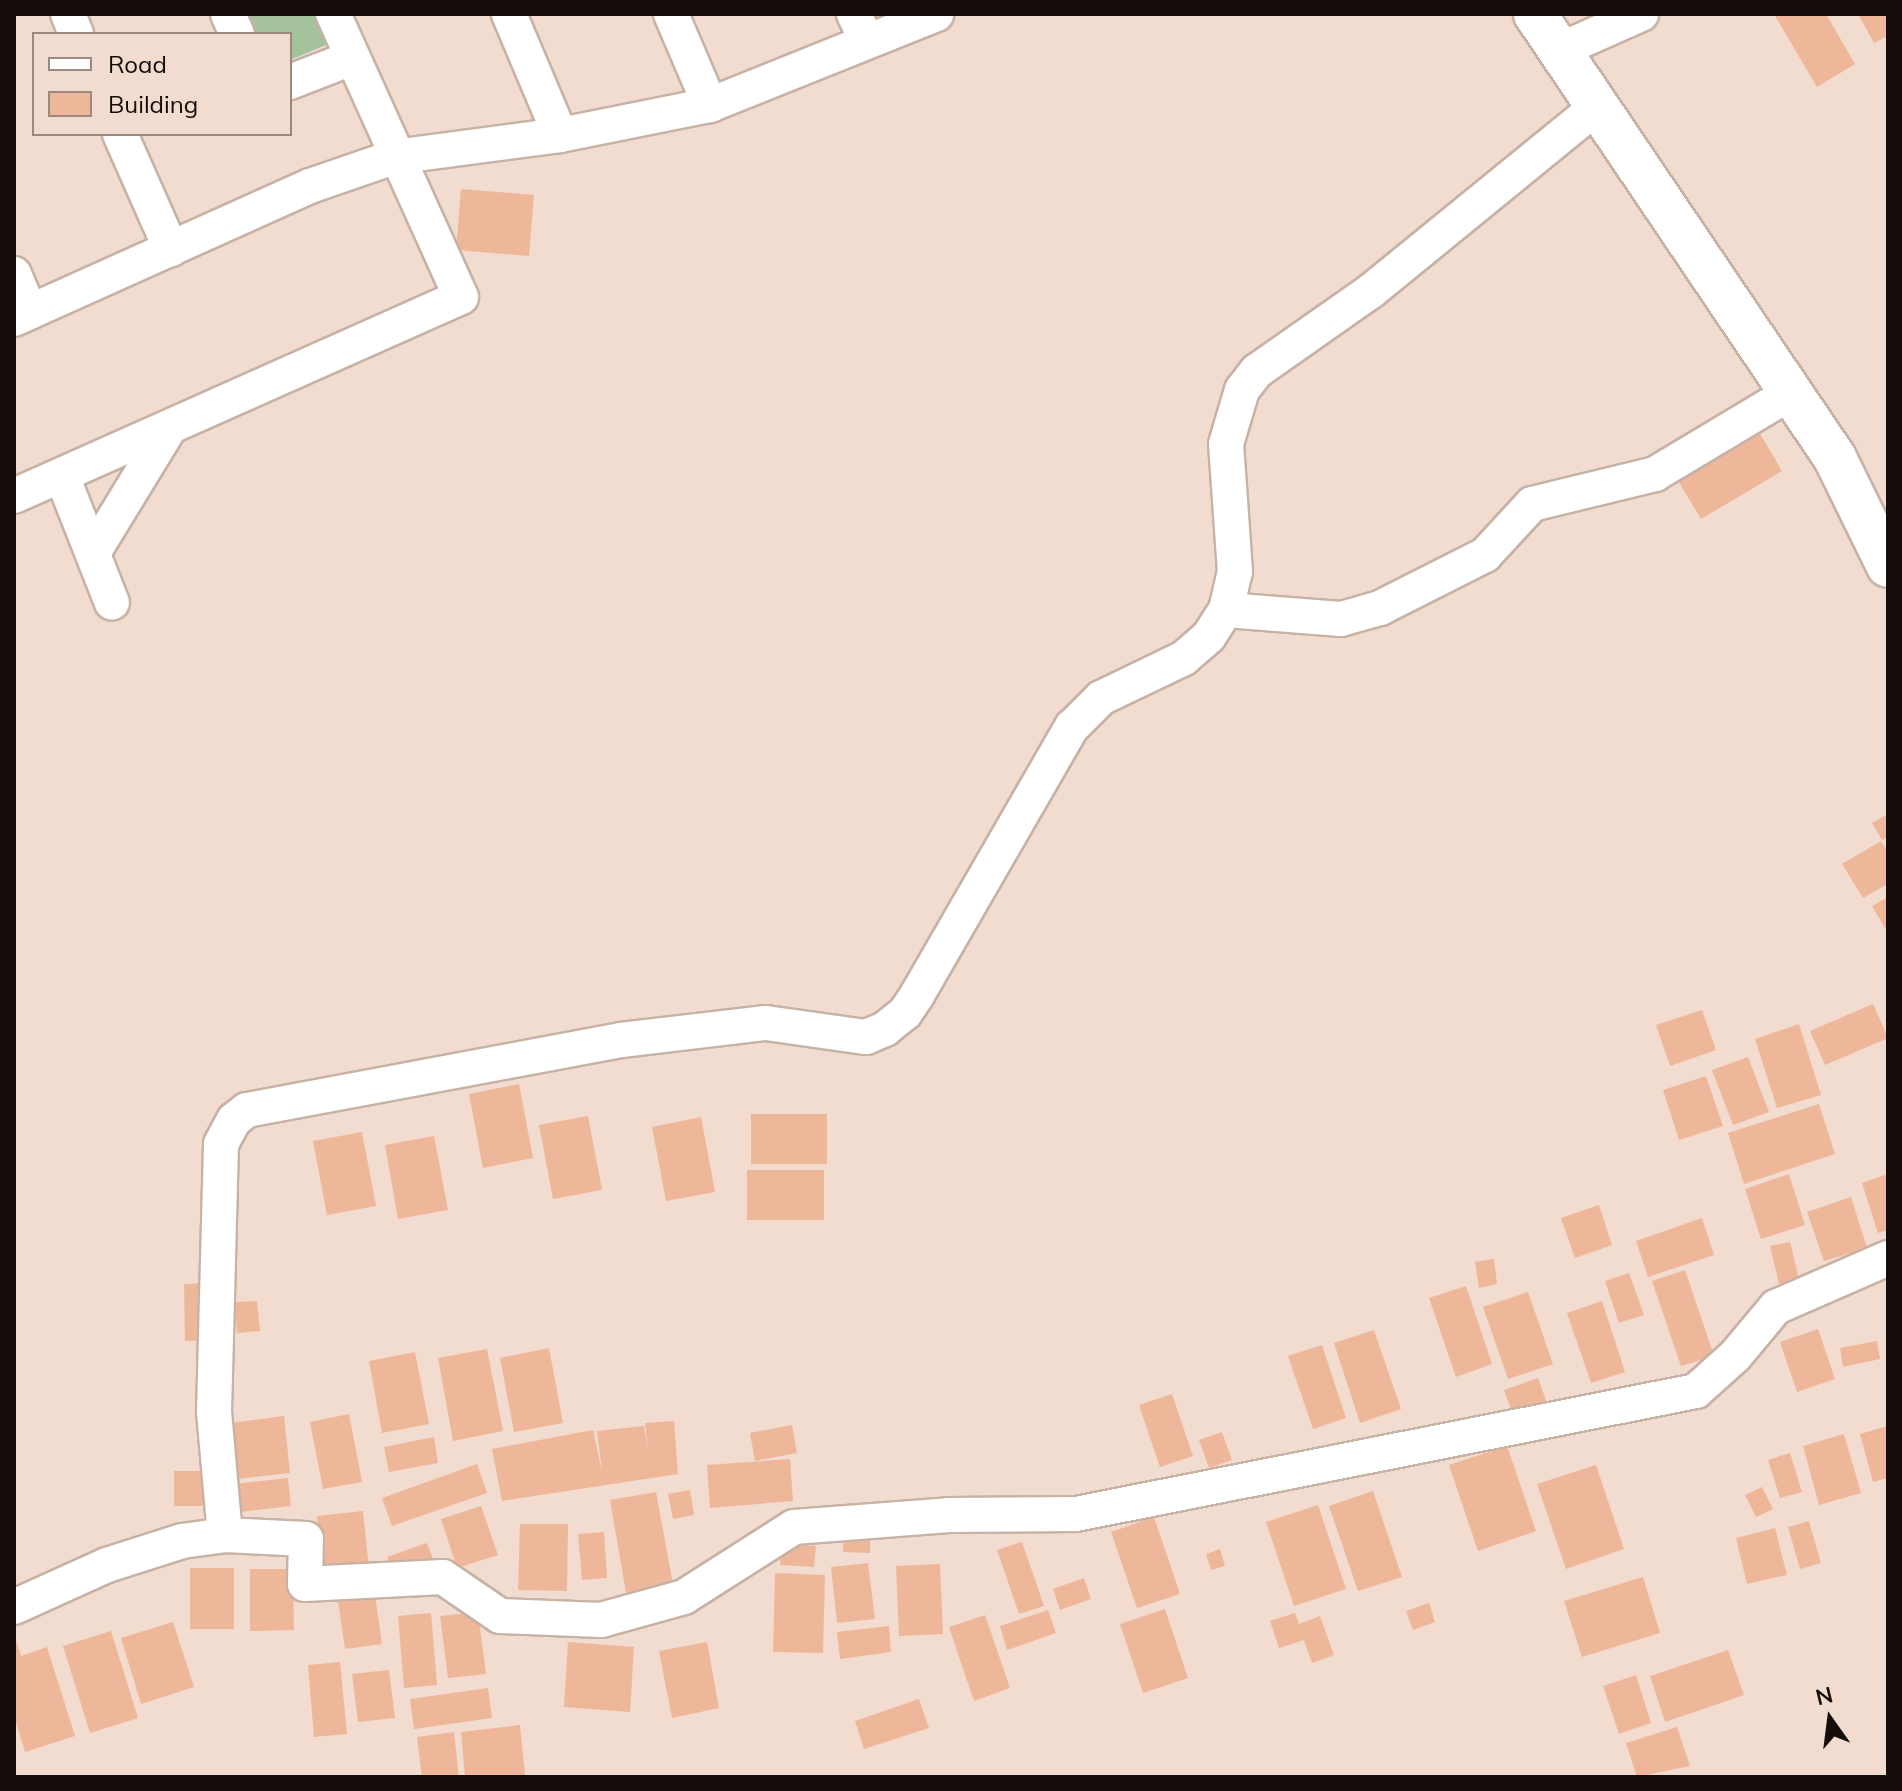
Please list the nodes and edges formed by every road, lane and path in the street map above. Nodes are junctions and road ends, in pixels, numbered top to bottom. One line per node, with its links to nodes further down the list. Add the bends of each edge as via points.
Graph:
1 (333, 14): 9 (street)
2 (509, 14): 13 (street)
3 (671, 14): 11 (street)
4 (936, 14): 7 (street)
5 (1535, 14): 8 (street)
6 (1641, 14): 8 (street)
7 (860, 27): 11 (street)
8 (1560, 50): 12 (street)
9 (352, 58): 10 (street); 15 (street)
10 (292, 81)
11 (710, 105): 13 (street)
12 (1598, 106): 19 (street); 26 (street, via 1371,291 1257,371 1242,390 1226,444 1235,572)
13 (560, 135): 15 (street)
14 (121, 136): 16 (street)
15 (394, 157): 16 (street, via 310,186); 20 (street, via 461,297)
16 (171, 249): 18 (street)
17 (14, 274): 18 (street)
18 (22, 315)
19 (1792, 392): 24 (street, via 1835,458); 26 (street, via 1655,474 1532,504 1485,555 1380,608 1341,619)
20 (167, 432): 21 (street); 23 (street)
21 (62, 476): 22 (street); 23 (street)
22 (14, 496)
23 (93, 553): 25 (street)
24 (1888, 566)
25 (112, 603)
26 (1226, 610): 28 (street, via 1209,636 1184,658 1101,698 1072,727 917,995 885,1029 866,1037 766,1023 621,1040 247,1110 234,1120 221,1144 214,1412)
27 (1888, 1258): 28 (street, via 1776,1307 1735,1356 1696,1391 1076,1514 949,1515 794,1527 684,1597 601,1620 500,1616 443,1577 305,1584 306,1539)
28 (225, 1535): 29 (street, via 182,1541 107,1565)
29 (14, 1607)

